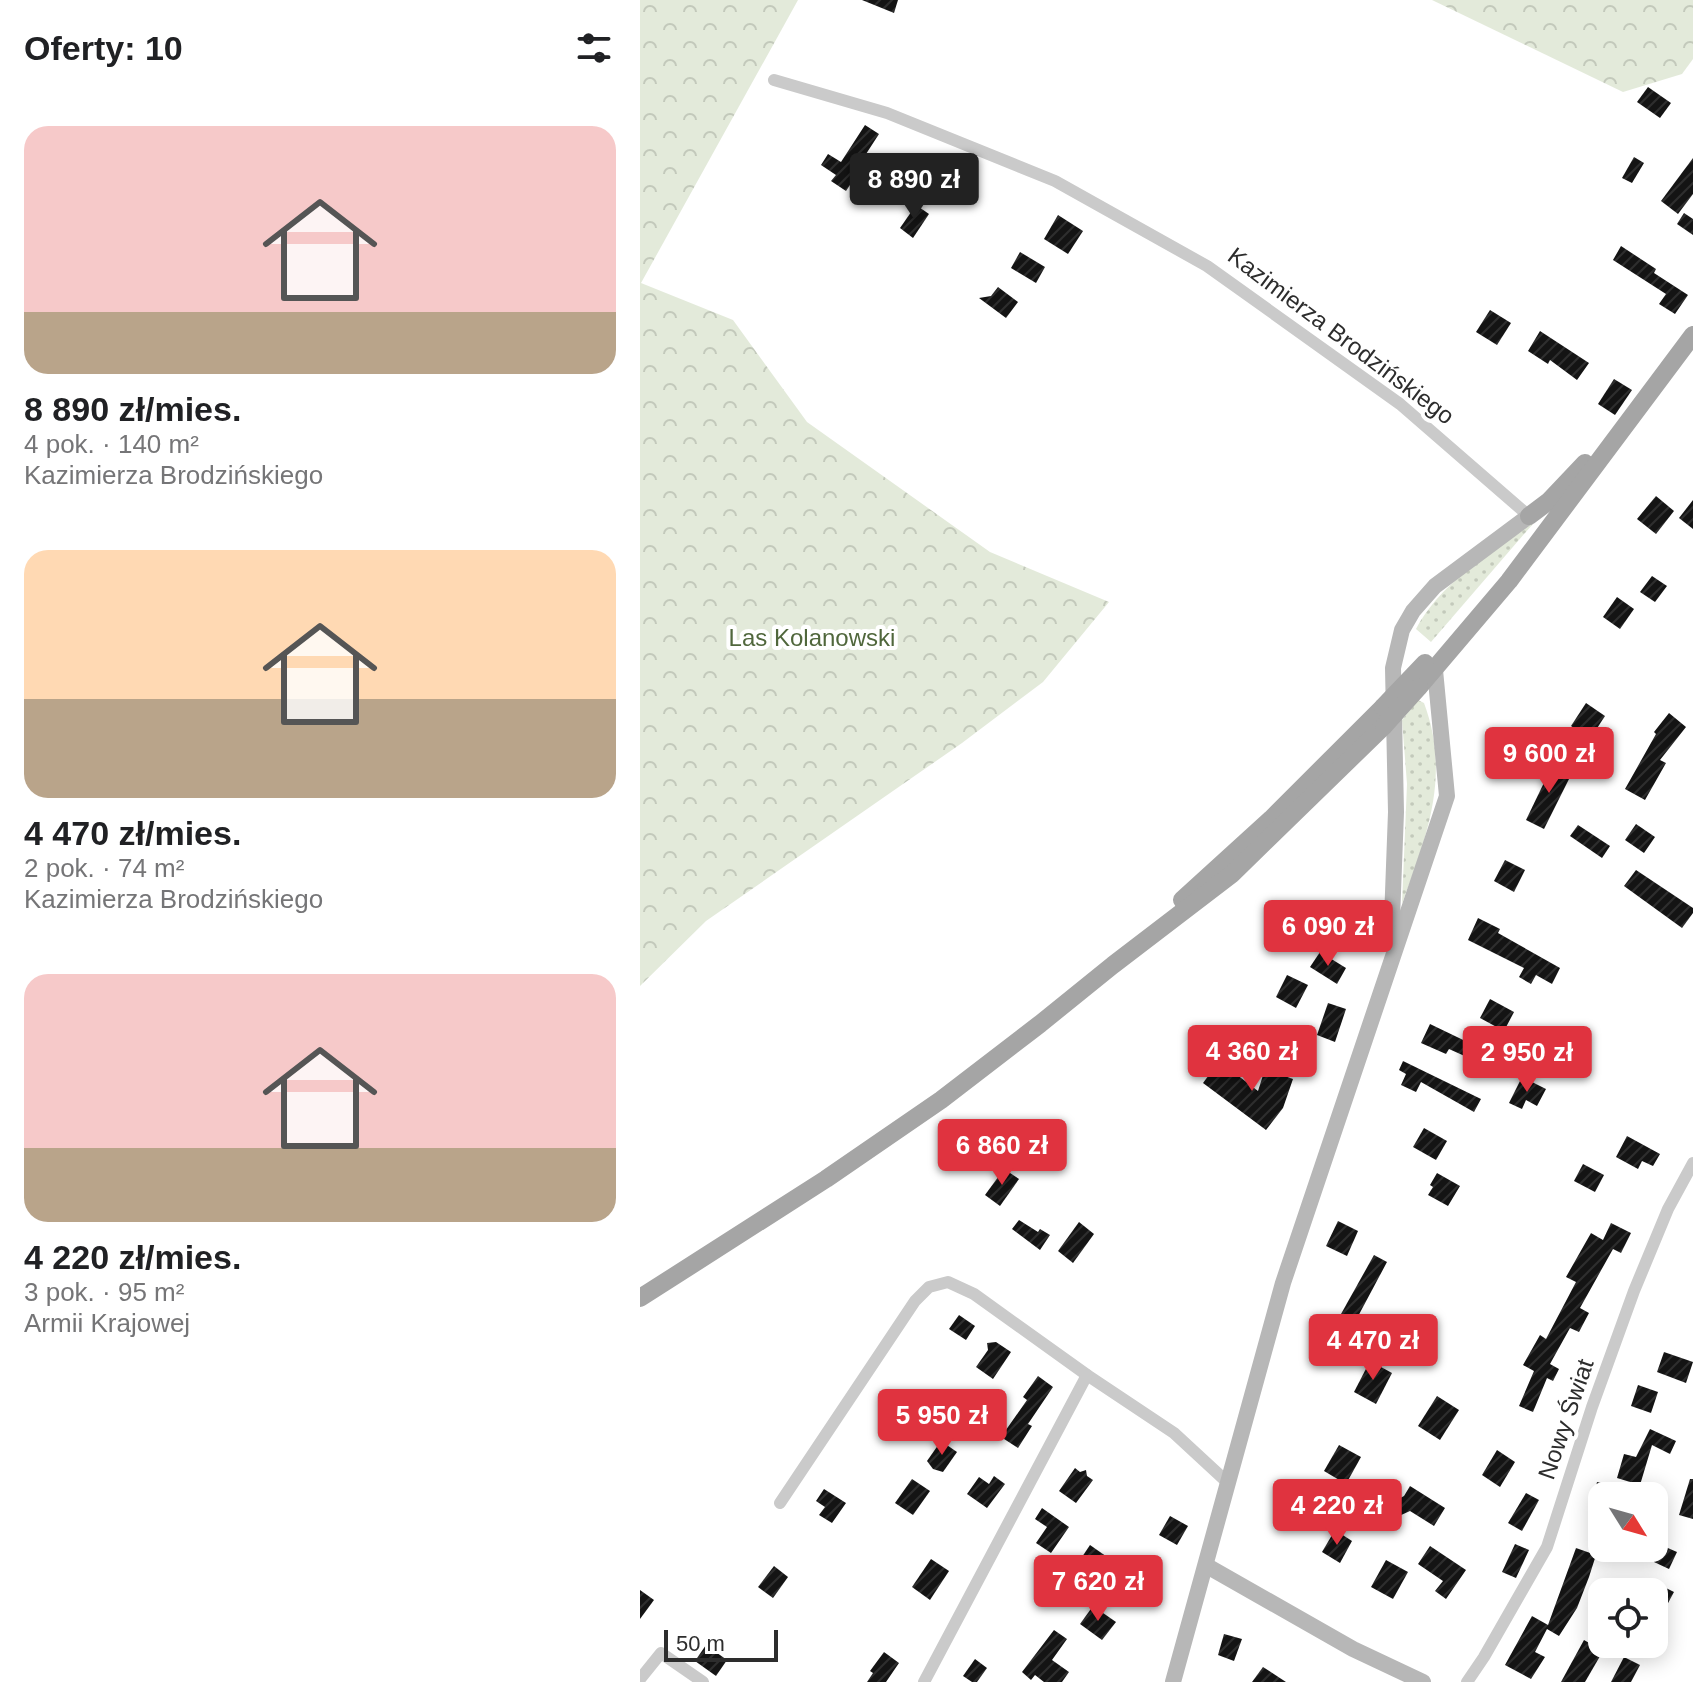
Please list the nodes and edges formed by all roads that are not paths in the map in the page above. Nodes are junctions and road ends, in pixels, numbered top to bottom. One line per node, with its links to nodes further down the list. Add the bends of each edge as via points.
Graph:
1 (774, 80): 4 (street, Kazimierza Brodzińskiego, via 887,113 1055,181 1207,266 1400,404)
2 (1693, 335): 3 (main road)
3 (1645, 400): 4 (main road); 5 (main road)
4 (1529, 516): 7 (main road, via 1435,586 1402,630 1393,668 1396,825)
5 (1430, 666): 6 (main road, bridge); 6 (main road, bridge, via 1419,687); 7 (main road, via 1447,796)
6 (1384, 716): 9 (main road, via 1113,965 941,1100)
7 (1391, 963): 11 (main road, via 1283,1283)
8 (1693, 1163): 19 (street, Nowy Świat, via 1634,1291 1547,1547)
9 (640, 1298)
10 (1087, 1375): 11 (street, via 1174,1433); 12 (street, via 974,1294 948,1282 929,1287); 16 (street)
11 (1227, 1482): 13 (main road)
12 (780, 1503)
13 (1207, 1566): 17 (main road); 18 (main road, via 1353,1649)
14 (640, 1679): 15 (street, via 661,1653)
15 (703, 1682)
16 (924, 1682)
17 (1173, 1682)
18 (1423, 1682)
19 (1467, 1682)

